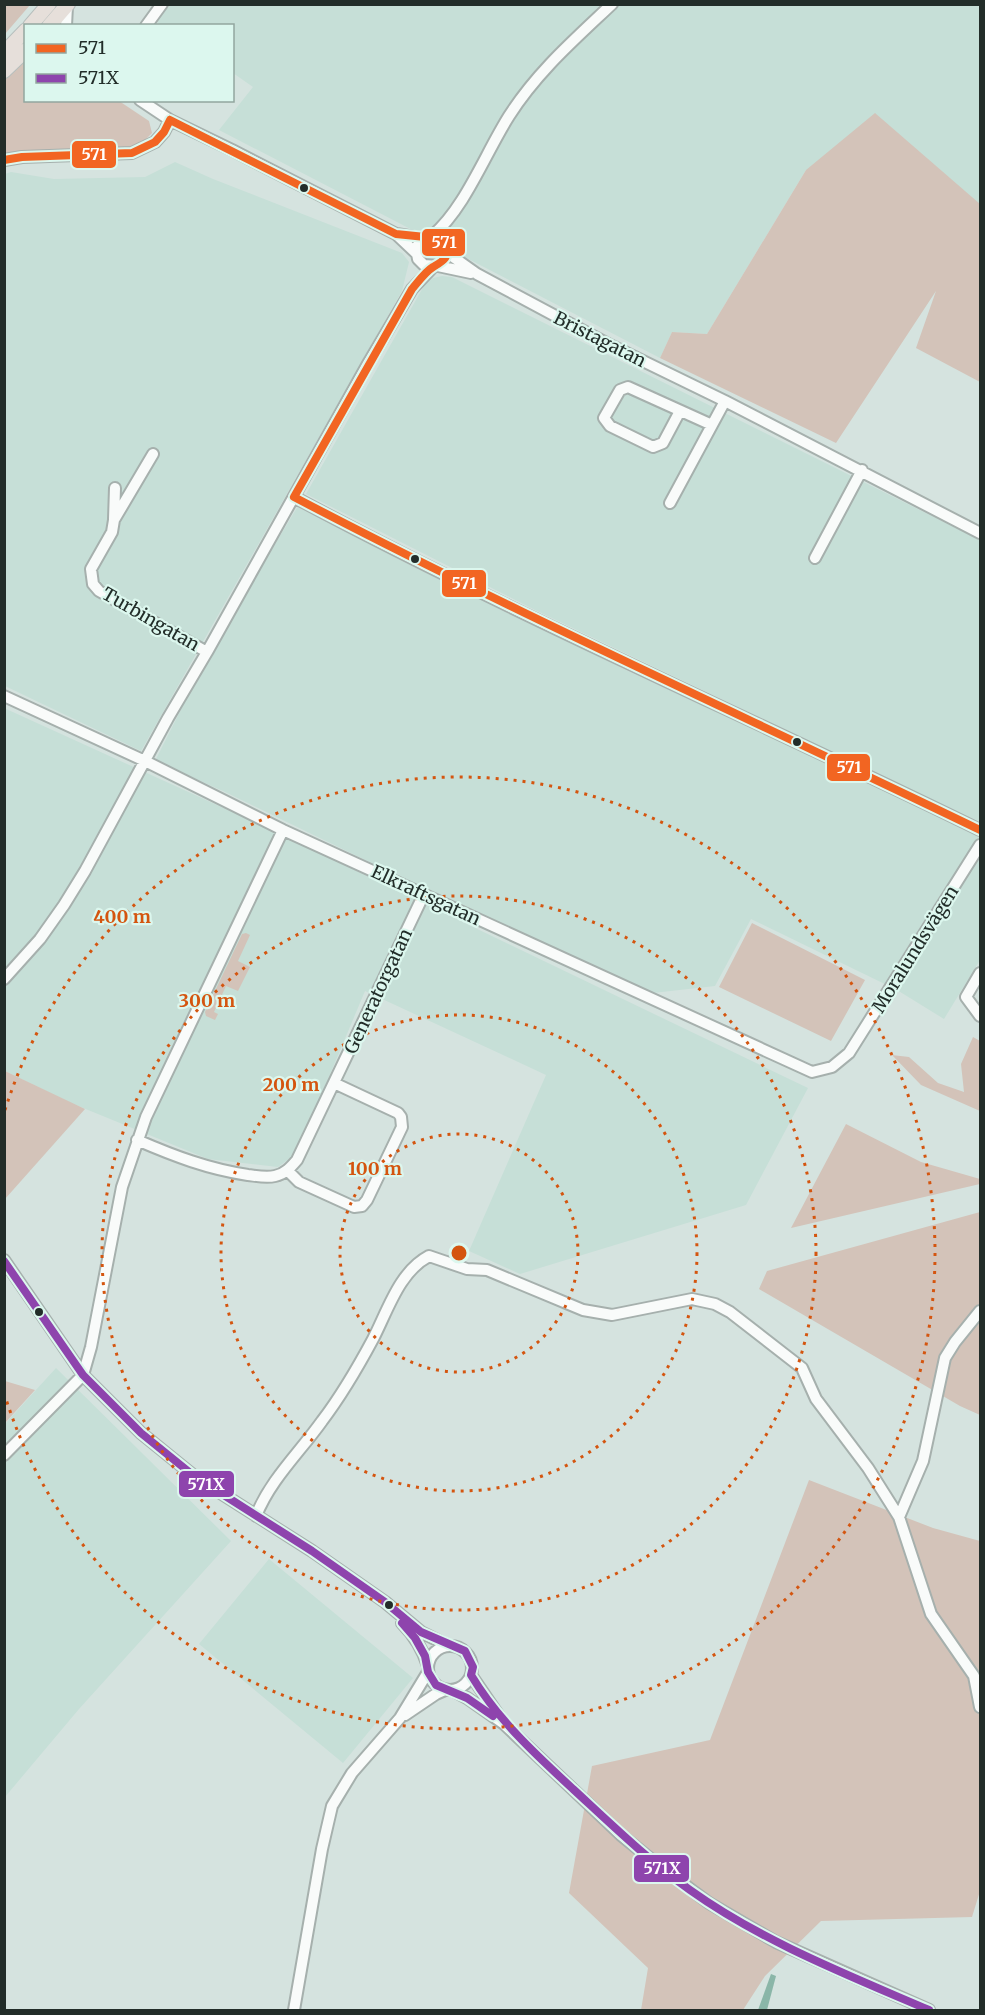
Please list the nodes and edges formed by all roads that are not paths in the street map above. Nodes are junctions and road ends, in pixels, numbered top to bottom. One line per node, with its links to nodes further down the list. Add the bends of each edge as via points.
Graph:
1 (49, 4): 5 (main road)
2 (162, 4): 7 (street)
3 (612, 4): 15 (street, via 544,68 510,115)
4 (67, 5): 5 (main road); 6 (street)
5 (43, 24)
6 (66, 24)
7 (147, 24)
8 (24, 32): 10 (main road)
9 (24, 52): 11 (main road)
10 (4, 53)
11 (4, 71)
12 (143, 102): 13 (street, Bristagatan)
13 (170, 120): 14 (street, via 155,142 132,153); 16 (street, Bristagatan)
14 (4, 160)
15 (453, 216): 17 (street); 18 (street)
16 (396, 234): 17 (street, Bristagatan); 19 (street, Bristagatan)
17 (430, 237): 18 (street, Bristagatan, via 438,238); 19 (street, via 419,243)
18 (446, 247): 20 (street, via 445,260); 21 (street, Bristagatan, via 457,261)
19 (417, 256): 20 (street, Bristagatan, via 424,266); 22 (street)
20 (435, 267): 21 (street, Bristagatan); 22 (street)
21 (477, 274): 23 (street, Bristagatan)
22 (412, 289): 29 (street)
23 (725, 401): 25 (street); 27 (street, Bristagatan)
24 (681, 411): 24 (street, via 628,387 620,390 604,418 610,426 653,447 663,443); 25 (street)
25 (712, 425): 30 (street)
26 (153, 454): 31 (street, Turbingatan)
27 (862, 470): 32 (street, Bristagatan); 33 (street)
28 (114, 488): 31 (street, Turbingatan)
29 (294, 497): 34 (street); 38 (street, via 501,601)
30 (670, 503)
31 (114, 520): 34 (street, Turbingatan, via 112,532 91,569 93,584)
32 (981, 532)
33 (815, 558)
34 (207, 652): 36 (street)
35 (4, 696): 36 (street, Elkraftsgatan)
36 (145, 761): 37 (street, Elkraftsgatan); 42 (street, via 64,905)
37 (283, 830): 40 (street, Elkraftsgatan); 46 (street)
38 (981, 830)
39 (981, 845): 44 (street, Moralundsvägen)
40 (424, 894): 44 (street, Elkraftsgatan, via 812,1072 832,1067); 45 (street, Generatorgatan)
41 (981, 972): 43 (street, via 966,997)
42 (4, 979)
43 (981, 1016)
44 (849, 1053)
45 (334, 1083): 47 (street, Generatorgatan); 47 (street, via 401,1117 402,1127 368,1200 354,1207 299,1182)
46 (137, 1140): 47 (street, via 223,1171 263,1177); 50 (street, via 117,1205 92,1347)
47 (288, 1171)
48 (4, 1260): 50 (street)
49 (981, 1311): 53 (street, via 945,1358 923,1461)
50 (83, 1375): 51 (street); 52 (street, via 169,1457)
51 (4, 1455)
52 (256, 1516): 53 (street, via 263,1497 342,1392 399,1286 418,1262 429,1256 467,1269 487,1270 582,1310 612,1315 692,1299 730,1312 802,1368 816,1399); 54 (street)
53 (900, 1517): 59 (street, via 931,1614 974,1676)
54 (371, 1594): 55 (street, via 421,1632); 56 (street, via 415,1638)
55 (449, 1646): 56 (street, via 434,1653); 57 (street, via 465,1651 470,1658)
56 (428, 1669): 58 (street, via 436,1685); 60 (street)
57 (471, 1675): 58 (street, via 460,1688); 61 (street)
58 (449, 1690): 60 (street, via 435,1694); 61 (street)
59 (981, 1707)
60 (400, 1718): 62 (street, via 352,1773 332,1806)
61 (504, 1724): 63 (street, via 621,1835 701,1898 776,1942)
62 (294, 2010)
63 (929, 2010)

